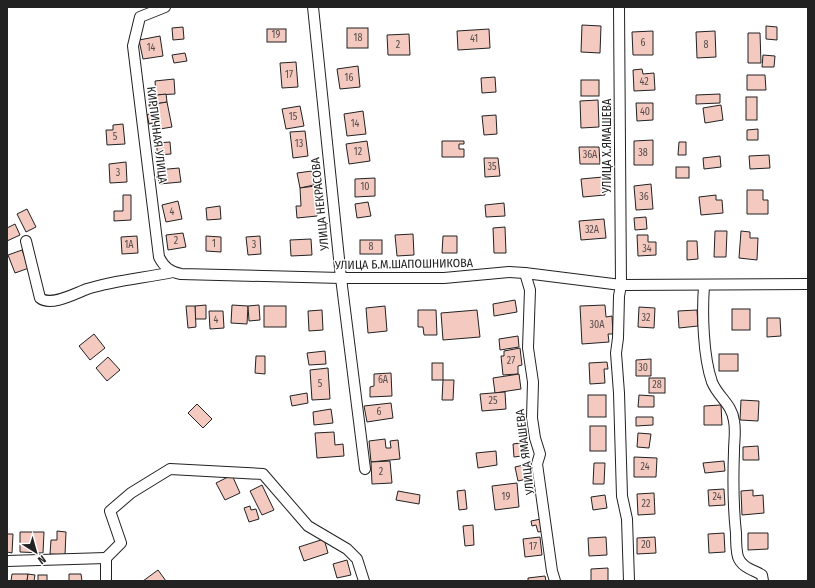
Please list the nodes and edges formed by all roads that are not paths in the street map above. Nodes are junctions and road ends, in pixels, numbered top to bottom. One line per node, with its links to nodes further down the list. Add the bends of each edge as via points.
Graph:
1 (165, 7): 5 (street, КИРПИЧНАЯ УЛИЦА, via 140,17 133,46 159,257 167,269)
2 (313, 7): 7 (street, УЛИЦА НЕКРАСОВА)
3 (619, 7): 9 (street, УЛИЦА Х.ЯМАШЕВА)
4 (26, 241): 5 (street, УЛИЦА Б.М.ШАПОШНИКОВА, via 40,298 43,301 53,301 88,289)
5 (173, 272): 7 (street, УЛИЦА Б.М.ШАПОШНИКОВА)
6 (525, 273): 7 (street, УЛИЦА Б.М.ШАПОШНИКОВА, via 444,278); 9 (street, УЛИЦА Б.М.ШАПОШНИКОВА); 16 (street, УЛИЦА ЯМАШЕВА, via 530,290 528,348 533,382 532,418 540,454 537,464)
7 (341, 278): 11 (street, УЛИЦА НЕКРАСОВА)
8 (808, 284): 10 (street, УЛИЦА Б.М.ШАПОШНИКОВА)
9 (621, 285): 10 (street, УЛИЦА Б.М.ШАПОШНИКОВА); 17 (street, via 616,353 622,496 627,519)
10 (704, 286): 18 (street, via 706,357 712,383 731,408 734,420 735,523 738,555 743,565 762,575)
11 (365, 469)
12 (106, 558): 13 (street); 14 (street); 15 (street, via 121,543 110,510 131,493 170,469 263,474 308,526 347,549 357,559)
13 (7, 561)
14 (106, 581)
15 (364, 581)
16 (555, 581)
17 (629, 581)
18 (763, 581)

